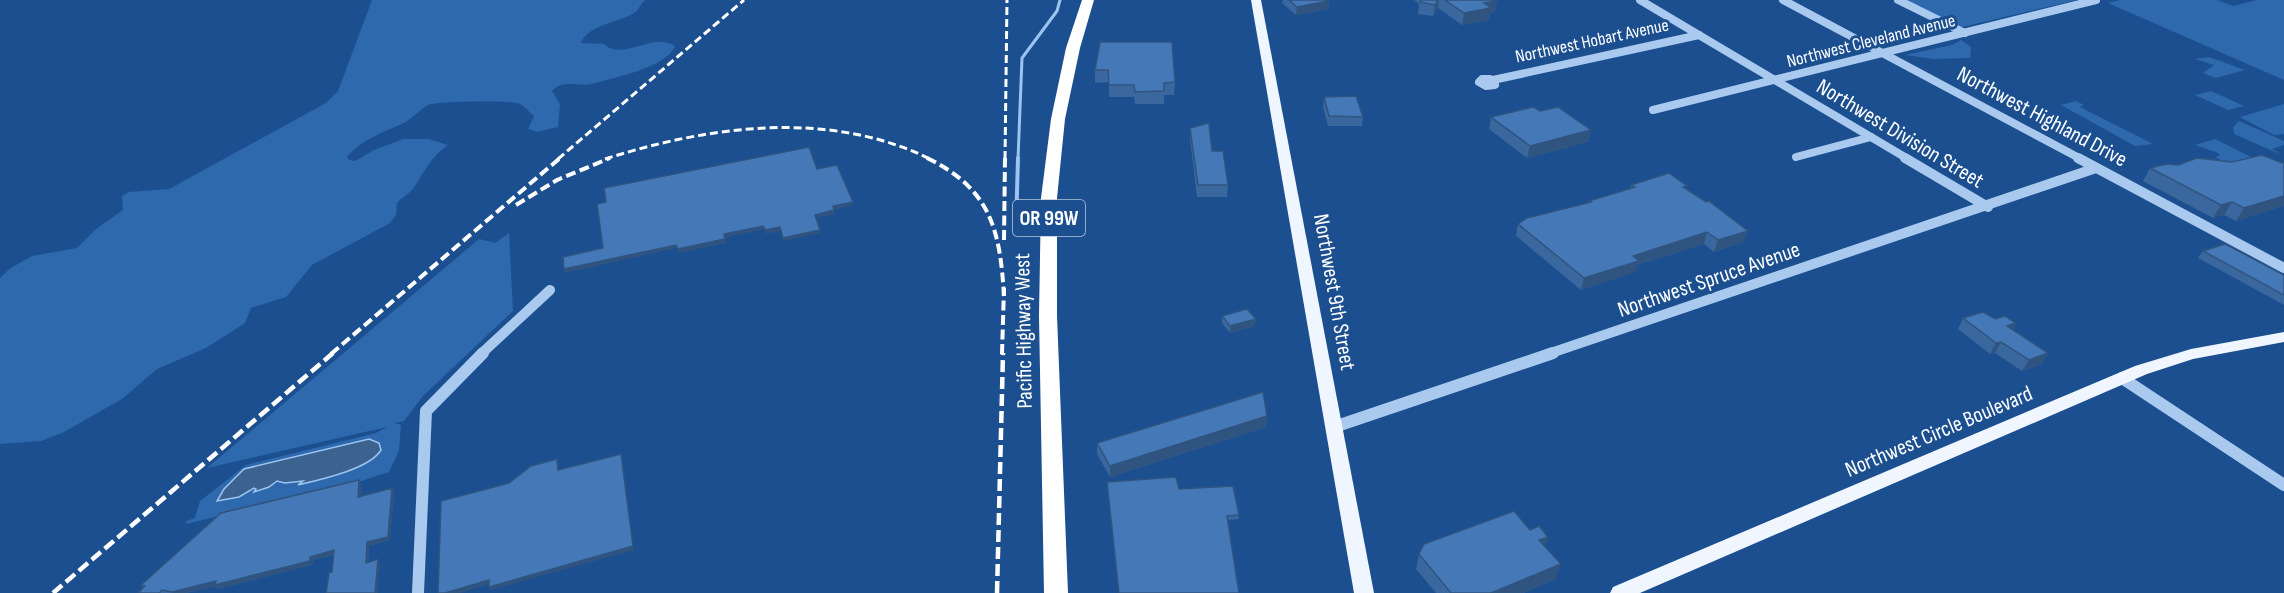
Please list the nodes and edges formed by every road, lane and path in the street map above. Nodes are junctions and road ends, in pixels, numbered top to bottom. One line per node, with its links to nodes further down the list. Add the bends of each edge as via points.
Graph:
1 (1088, 0): 24 (highway, Pacific Highway West / OR 99W, via 1058,119 1049,198 1048,316)
2 (1256, 0): 21 (main road, Northwest 9th Street)
3 (1640, 0): 8 (street, Northwest Division Street)
4 (1783, 0): 9 (street, Northwest Highland Drive)
5 (1898, 0): 7 (street)
6 (2096, 0): 7 (street, Northwest Cleveland Avenue)
7 (1965, 33): 9 (street, Northwest Cleveland Avenue)
8 (1698, 35): 10 (street, Northwest Hobart Avenue); 11 (street, Northwest Division Street)
9 (1882, 53): 11 (street, Northwest Cleveland Avenue); 15 (street, Northwest Highland Drive)
10 (1493, 80)
11 (1775, 80): 12 (street, Northwest Cleveland Avenue); 13 (street, Northwest Division Street)
12 (1653, 110)
13 (1871, 137): 14 (street); 16 (street, Northwest Division Street)
14 (1796, 157)
15 (2096, 168): 16 (street, Northwest Spruce Avenue); 17 (street, Northwest Highland Drive)
16 (1988, 207): 21 (street, Northwest Spruce Avenue)
17 (2284, 268)
18 (550, 290): 23 (street, via 426,411)
19 (2284, 338): 20 (main road, Northwest Circle Boulevard, via 2191,354)
20 (2122, 378): 22 (street); 26 (main road, Northwest Circle Boulevard)
21 (1334, 427): 25 (main road, Northwest 9th Street)
22 (2284, 485)
23 (418, 593)
24 (1056, 593)
25 (1364, 593)
26 (1620, 593)

